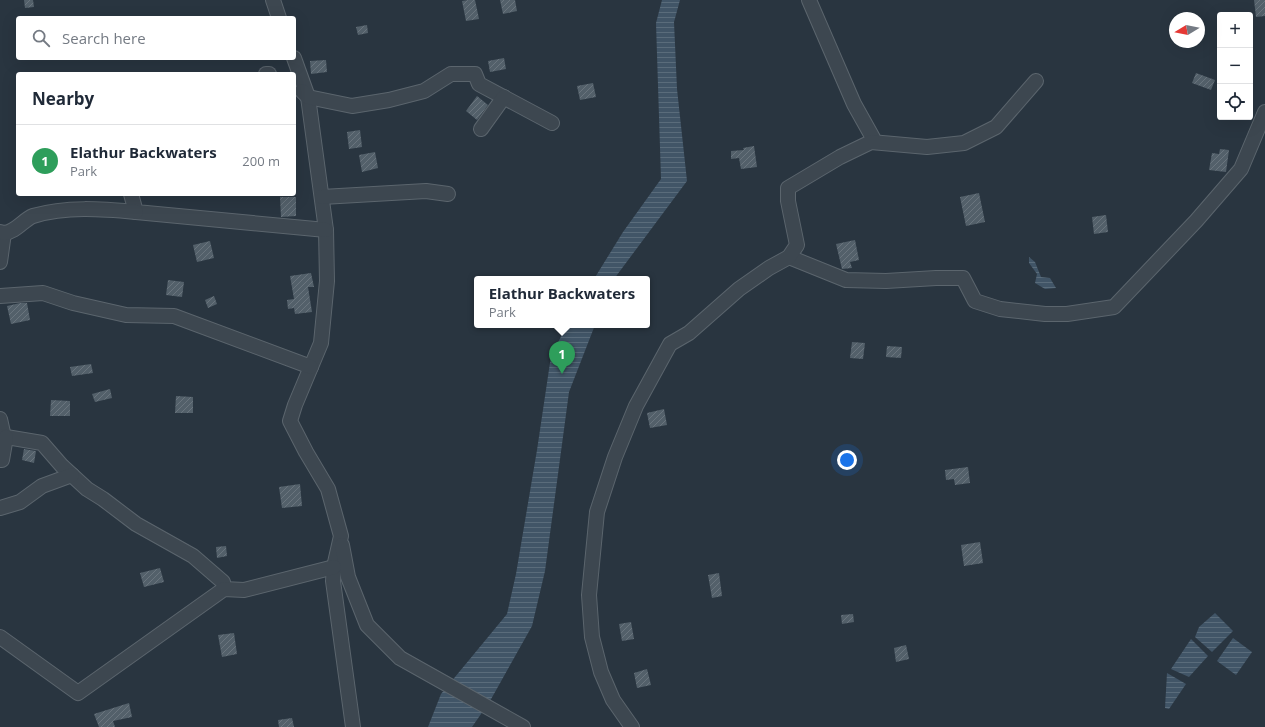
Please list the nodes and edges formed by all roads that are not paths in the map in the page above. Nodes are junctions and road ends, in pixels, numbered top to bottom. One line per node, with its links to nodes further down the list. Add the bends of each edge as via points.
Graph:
1 (273, 0): 3 (street)
2 (809, 0): 12 (street, via 854,104 871,132)
3 (278, 16)
4 (295, 60): 7 (street)
5 (1036, 81): 12 (street, via 996,127 964,143 927,147)
6 (296, 87): 7 (street)
7 (308, 97): 8 (street, via 352,106 424,91 451,74 475,74 479,84); 15 (street)
8 (504, 97): 10 (street); 11 (street)
9 (1265, 112): 19 (street, via 1241,169 1196,221 1114,307 1067,314 1000,309 975,301 962,278 846,280)
10 (552, 123)
11 (481, 129)
12 (871, 142): 19 (street, via 788,188 788,202 797,245)
13 (448, 194): 15 (street, via 426,191)
14 (132, 196): 16 (street)
15 (322, 197): 17 (street)
16 (136, 212): 17 (street); 18 (street, via 95,209 62,211 32,217 10,232)
17 (326, 230): 22 (street, via 327,281 321,343)
18 (2, 232): 20 (street)
19 (789, 257): 34 (street, via 739,289 689,333 670,344 636,406 615,457 597,512 589,595 592,636 601,672 613,700)
20 (0, 262)
21 (0, 296): 22 (street, via 43,292 72,303 126,315 174,316)
22 (311, 367): 28 (street, via 290,421 328,489)
23 (0, 419): 24 (street)
24 (3, 437): 25 (street); 26 (street, via 42,442)
25 (0, 460)
26 (72, 475): 27 (street, via 42,486 20,502); 30 (street, via 136,524 193,556)
27 (0, 508)
28 (341, 536): 29 (street); 32 (street, via 348,577 367,624 400,658)
29 (334, 567): 30 (street, via 244,590); 33 (street, via 333,581)
30 (228, 587): 31 (street, via 78,692)
31 (0, 637)
32 (522, 726)
33 (353, 727)
34 (632, 727)

